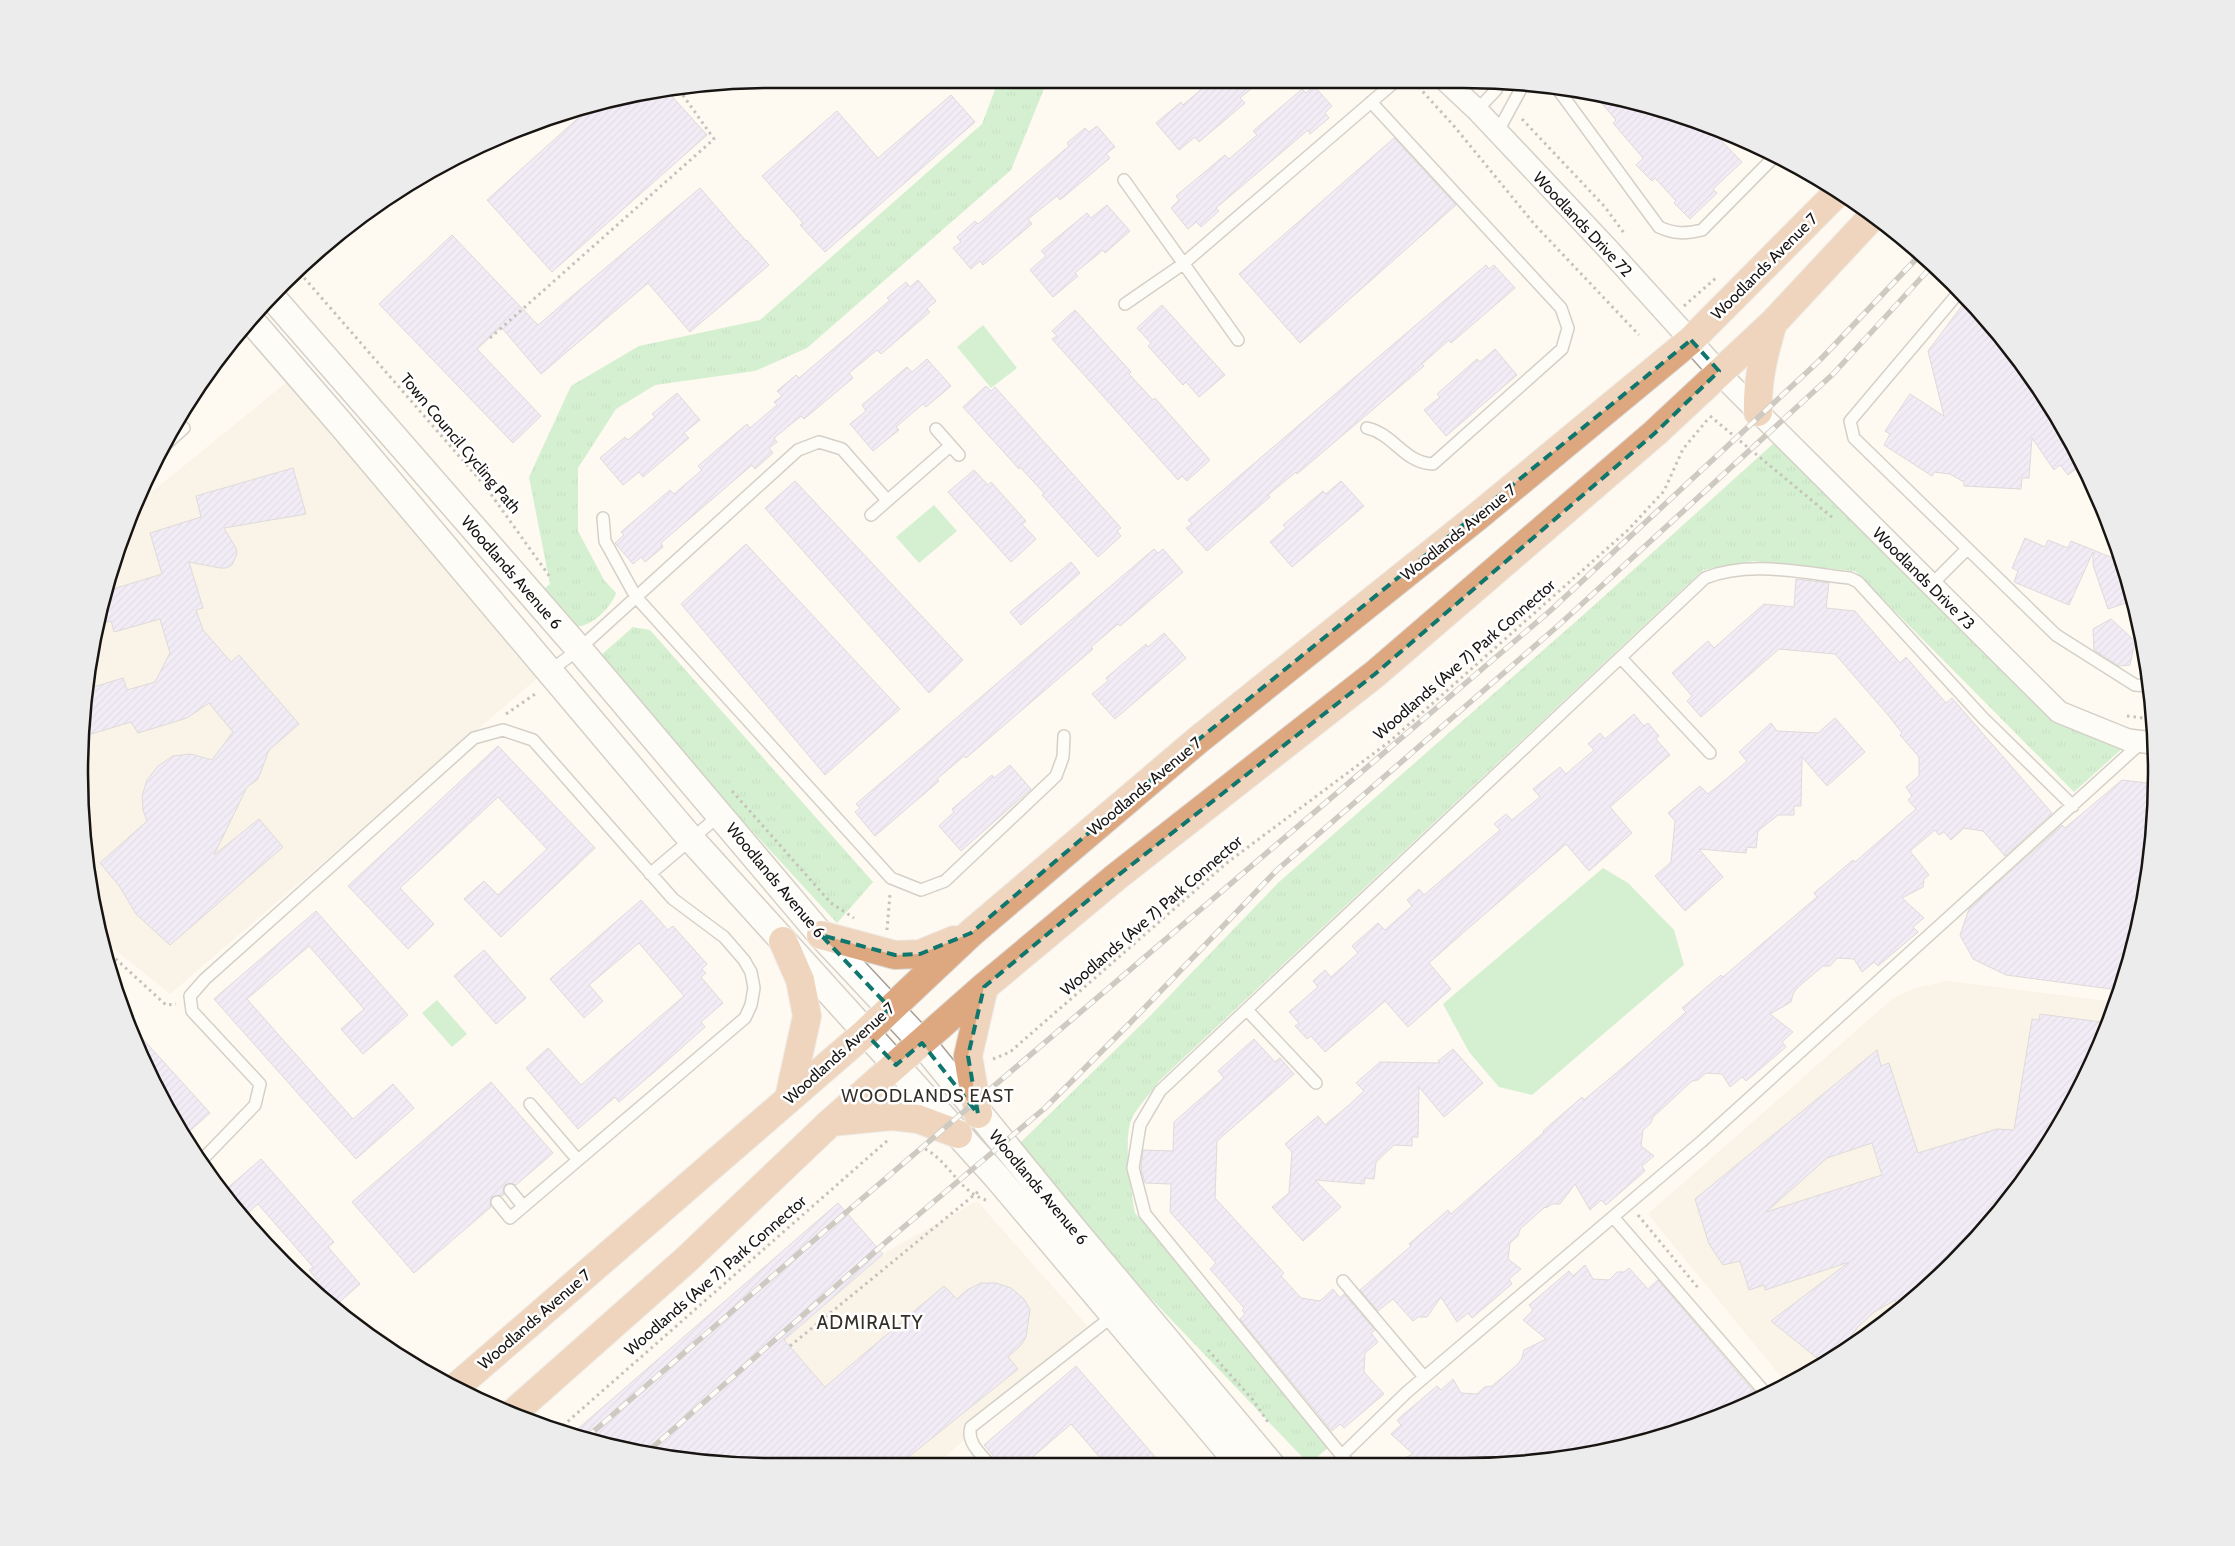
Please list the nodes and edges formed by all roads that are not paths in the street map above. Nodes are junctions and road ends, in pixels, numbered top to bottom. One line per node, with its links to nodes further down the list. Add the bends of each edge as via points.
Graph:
1 (1387, 88): 6 (lane)
2 (1454, 88): 7 (street, Woodlands Drive 72)
3 (1496, 89): 7 (lane)
4 (1520, 90): 8 (lane)
5 (1561, 95): 9 (lane, via 1659,228 1672,233 1702,230)
6 (1371, 102): 13 (lane); 24 (lane, via 1561,308 1568,328 1562,349 1433,464 1416,461 1380,432)
7 (1477, 110): 8 (street, Woodlands Drive 72)
8 (1497, 133): 20 (street, Woodlands Drive 72)
9 (1770, 161)
10 (1124, 180): 13 (lane)
11 (1833, 197): 20 (main road, Woodlands Avenue 7)
12 (1868, 221): 17 (main road)
13 (1182, 264): 16 (lane); 19 (lane)
14 (1955, 297): 30 (lane, via 1850,421 1854,438)
15 (276, 301): 33 (street, Woodlands Avenue 6)
16 (1125, 304)
17 (1774, 322): 21 (main road); 22 (main road, via 1759,373)
18 (255, 325): 35 (street, Woodlands Avenue 6)
19 (1238, 340)
20 (1691, 340): 21 (street, Woodlands Drive 72); 45 (main road, Woodlands Avenue 7, via 1198,740)
21 (1728, 381): 22 (street, Woodlands Drive 73); 48 (main road, via 1655,433 1375,674 1116,877)
22 (1758, 412): 31 (street, Woodlands Drive 73)
23 (184, 428): 26 (lane)
24 (1367, 428)
25 (936, 429): 27 (lane, via 954,451)
26 (177, 435)
27 (887, 500): 28 (lane); 32 (lane, via 842,449 819,442 798,450)
28 (871, 514)
29 (603, 518): 32 (lane, via 605,541)
30 (1966, 549): 31 (lane); 36 (lane, via 2056,635 2135,685)
31 (1931, 585): 38 (street, Woodlands Drive 73, via 2059,712 2128,740)
32 (636, 597): 33 (lane); 37 (lane, via 891,878 921,890 945,881 1056,776 1063,757)
33 (579, 649): 35 (lane); 42 (street, Woodlands Avenue 6)
34 (1620, 658): 40 (lane); 41 (lane, via 1705,578 1724,571 1751,568 1850,578 1858,582 1983,718); 50 (lane)
35 (547, 679): 43 (street, Woodlands Avenue 6)
36 (2142, 686)
37 (1064, 736)
38 (2147, 742)
39 (2147, 743): 41 (lane)
40 (1710, 753)
41 (2073, 806): 65 (lane)
42 (720, 814): 43 (lane); 46 (street, Woodlands Avenue 6)
43 (691, 838): 44 (lane); 47 (street, Woodlands Avenue 6)
44 (650, 874): 60 (lane, via 533,740 503,730 474,738 190,996 192,1011 260,1084 255,1105); 61 (lane, via 673,899 724,936 744,960 751,972 754,988 751,1005 745,1018)
45 (971, 933): 46 (main road, via 920,954 895,956); 49 (main road, Woodlands Avenue 7)
46 (821, 934): 49 (street, Woodlands Avenue 6)
47 (783, 940): 51 (street, Woodlands Avenue 6); 55 (main road, via 800,980 807,1016)
48 (984, 987): 52 (main road); 57 (main road, via 968,1056)
49 (890, 1008): 51 (main road, Woodlands Avenue 7); 52 (street, Woodlands Avenue 6)
50 (1247, 1010): 54 (lane); 72 (lane, via 1160,1091 1140,1125 1134,1168 1146,1214)
51 (865, 1033): 53 (street, Woodlands Avenue 6); 55 (main road, Woodlands Avenue 7)
52 (922, 1043): 53 (main road); 57 (street, Woodlands Avenue 6)
53 (896, 1065): 58 (main road); 59 (street, Woodlands Avenue 6)
54 (1316, 1083)
55 (789, 1098): 69 (main road, Woodlands Avenue 7)
56 (530, 1104): 61 (lane)
57 (978, 1114): 75 (street, Woodlands Avenue 6)
58 (831, 1122): 59 (main road, via 892,1116 918,1119); 71 (main road, via 687,1259)
59 (958, 1134): 67 (street, Woodlands Avenue 6)
60 (205, 1157)
61 (577, 1159): 64 (lane)
62 (510, 1190): 64 (lane)
63 (497, 1202): 64 (lane, via 510,1218)
64 (523, 1206)
65 (1614, 1218): 68 (lane); 70 (lane)
66 (1343, 1281): 68 (lane)
67 (1114, 1315): 73 (lane, via 971,1427 972,1442); 74 (street, Woodlands Avenue 6)
68 (1424, 1377): 72 (lane)
69 (461, 1383)
70 (1762, 1389)
71 (518, 1409)
72 (1341, 1456)
73 (985, 1458)
74 (1229, 1458)
75 (1265, 1458)

